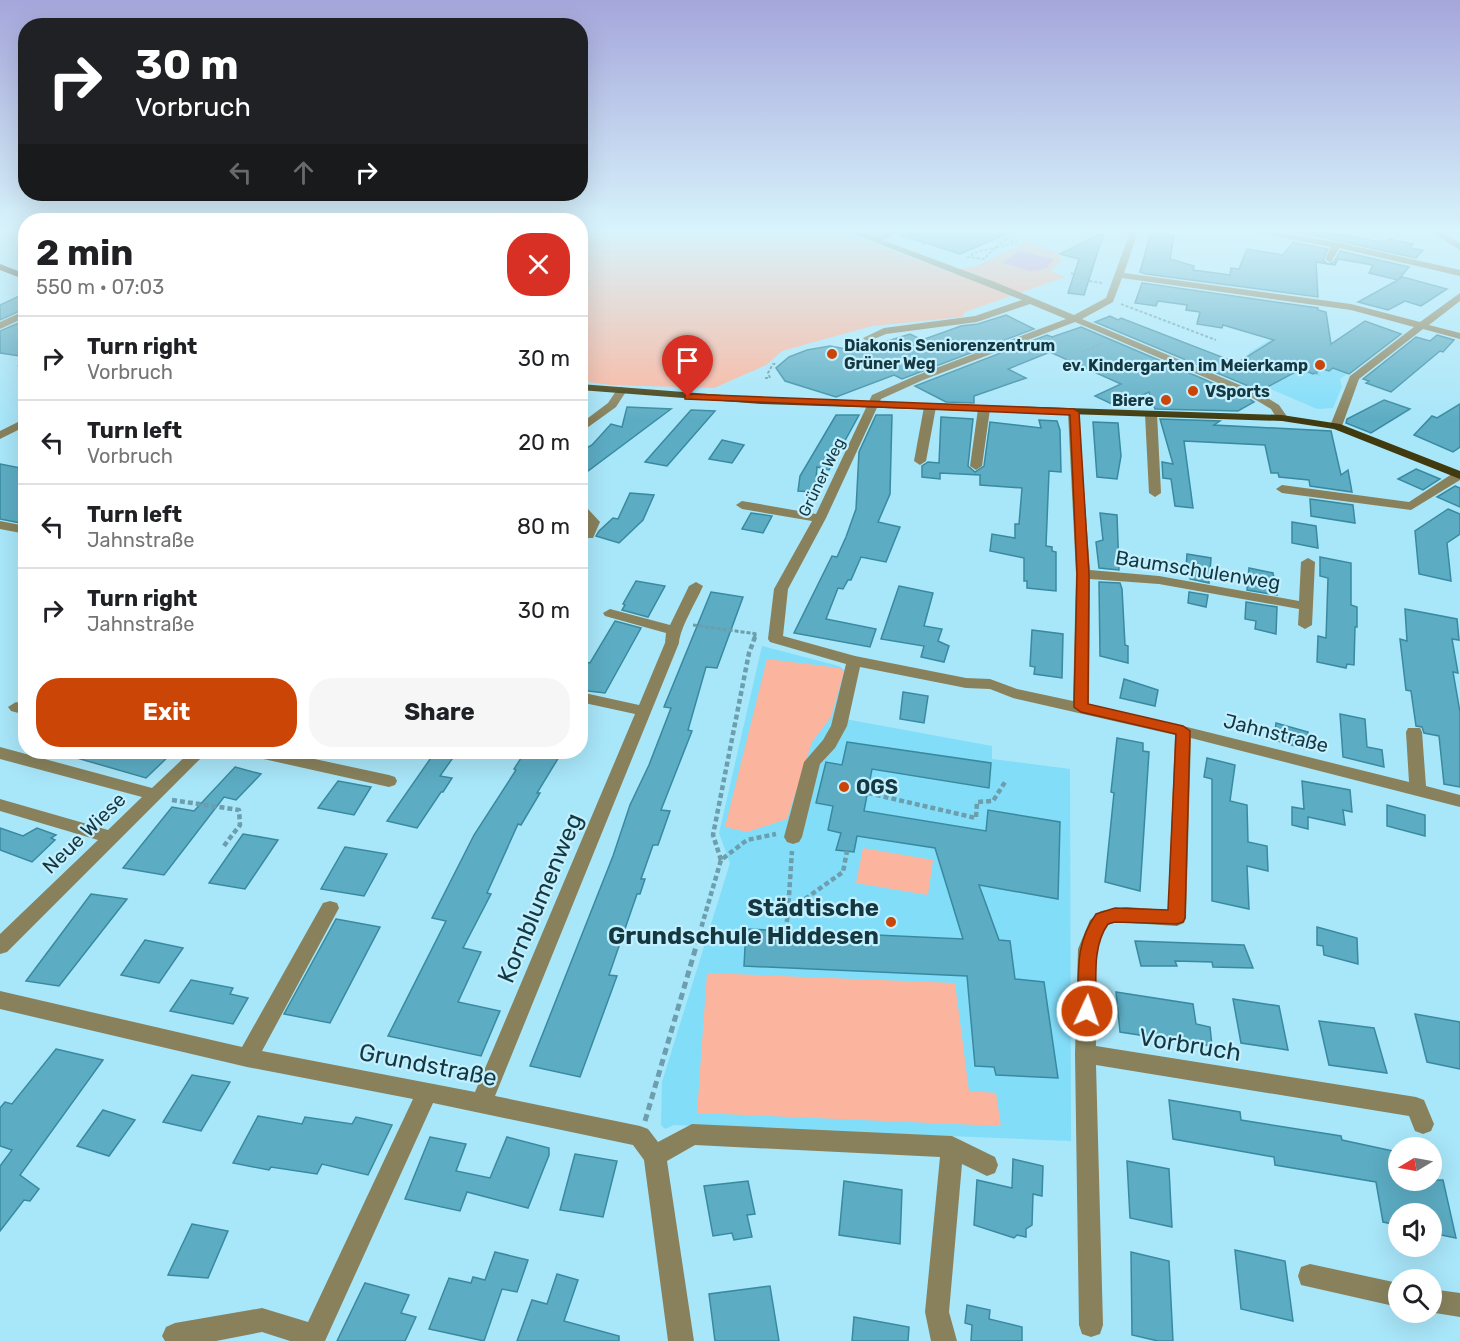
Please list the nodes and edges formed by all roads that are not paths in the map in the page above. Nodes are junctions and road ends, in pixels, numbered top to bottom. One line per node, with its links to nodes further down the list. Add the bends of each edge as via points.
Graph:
1 (1015, 295): 5 (street)
2 (1112, 295): 7 (street, Grüner Weg, via 1110,300)
3 (1244, 295): 9 (street, via 1351,307)
4 (1460, 296): 9 (street)
5 (1029, 301): 7 (street); 11 (street, via 977,319 884,331 868,338)
6 (18, 317): 8 (street)
7 (1072, 320): 14 (street, Grüner Weg, via 879,394); 19 (street, via 1266,401)
8 (0, 326)
9 (1421, 326): 10 (street); 23 (street, via 1354,378)
10 (1460, 336)
11 (875, 346)
12 (588, 388): 13 (main road)
13 (622, 390): 14 (main road, via 687,400); 20 (street, via 612,405)
14 (874, 406): 15 (main road); 33 (street, Grüner Weg)
15 (930, 407): 16 (main road); 26 (street)
16 (984, 409): 17 (main road); 27 (street)
17 (1074, 412): 18 (main road); 38 (street)
18 (1151, 414): 19 (main road); 30 (street)
19 (1282, 418): 23 (main road)
20 (588, 422)
21 (0, 423): 22 (street)
22 (18, 424)
23 (1336, 426): 28 (main road)
24 (18, 427): 25 (street)
25 (0, 436)
26 (920, 461)
27 (976, 466)
28 (1460, 475): 29 (street, via 1411,506)
29 (1282, 489)
30 (1155, 493)
31 (742, 505): 33 (street)
32 (588, 516): 36 (street, via 594,522)
33 (820, 518): 44 (street, Grüner Weg, via 781,589 775,639)
34 (0, 525): 35 (street)
35 (18, 528)
36 (588, 535)
37 (1308, 562): 40 (street)
38 (1083, 574): 40 (street, Baumschulenweg); 46 (street)
39 (696, 586): 43 (street, Kornblumenweg)
40 (1306, 599): 42 (street)
41 (610, 613): 43 (street)
42 (1305, 625)
43 (673, 631): 47 (street, Kornblumenweg, via 672,643)
44 (846, 659): 46 (street, Jahnstraße, via 966,683 983,681 1012,693); 60 (street, via 839,726 812,762)
45 (588, 699): 47 (street)
46 (1081, 707): 48 (street, Jahnstraße)
47 (644, 711): 68 (street, Kornblumenweg)
48 (1183, 731): 56 (street, Jahnstraße); 65 (street, via 1177,918 1115,915 1102,919 1092,933 1088,949)
49 (1414, 732): 56 (street)
50 (0, 753): 51 (street)
51 (18, 758)
52 (23, 759): 57 (street, via 143,790)
53 (192, 759): 57 (street, Neue Wiese)
54 (290, 759): 55 (street)
55 (389, 781)
56 (1418, 791): 58 (street, Jahnstraße)
57 (154, 797): 61 (street, Neue Wiese)
58 (1460, 801)
59 (0, 805): 61 (street)
60 (793, 837)
61 (111, 838): 63 (street, Neue Wiese)
62 (330, 908): 66 (street)
63 (0, 946)
64 (0, 1000): 66 (street, Grundstraße)
65 (1085, 1054): 69 (street, Vorbruch, via 1416,1107); 77 (street)
66 (247, 1058): 67 (street, Grundstraße)
67 (427, 1092): 68 (street, Grundstraße); 78 (street, via 314,1336 262,1320)
68 (481, 1103): 71 (street, Grundstraße, via 640,1136)
69 (1423, 1124)
70 (952, 1148): 71 (street, via 692,1134); 72 (street); 80 (street, via 937,1312)
71 (655, 1156): 79 (street)
72 (987, 1165)
73 (1310, 1276): 74 (street)
74 (1388, 1294)
75 (1442, 1303): 76 (street)
76 (1460, 1305)
77 (1091, 1325)
78 (175, 1336)
79 (681, 1341)
80 (944, 1341)

